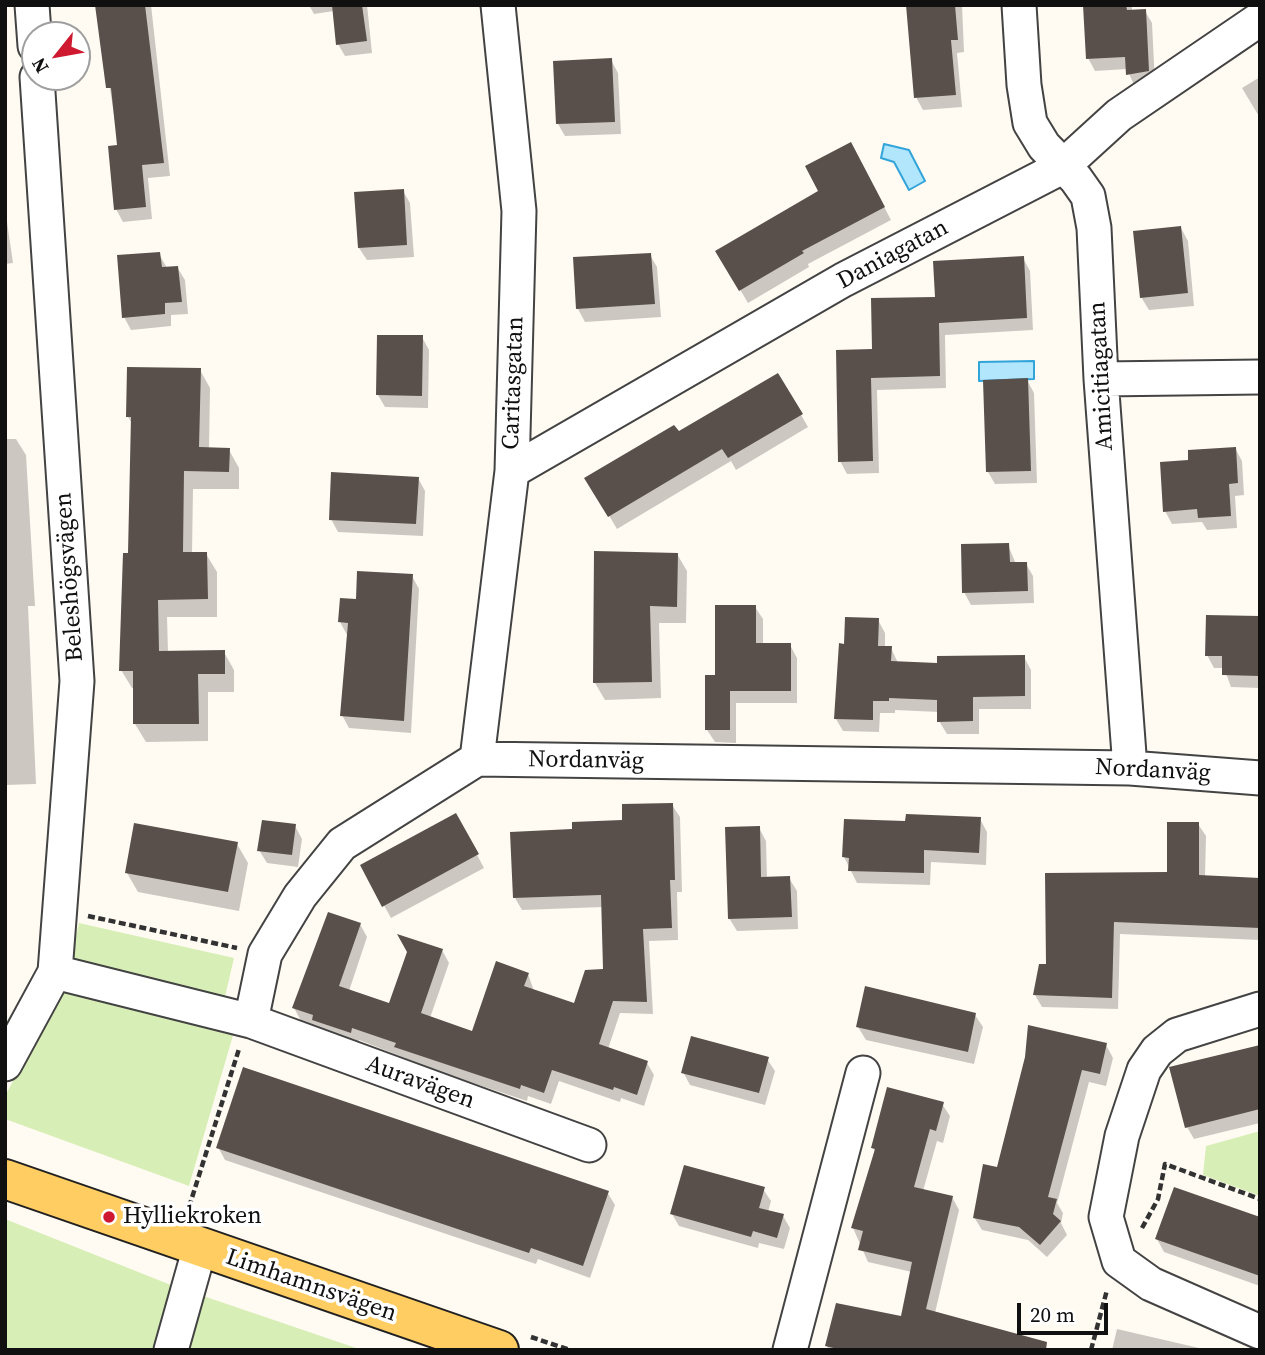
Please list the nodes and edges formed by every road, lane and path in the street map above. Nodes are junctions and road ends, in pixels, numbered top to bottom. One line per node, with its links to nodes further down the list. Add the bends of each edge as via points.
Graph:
1 (498, 5): 8 (street, Caritasgatan, via 519,211)
2 (1019, 5): 5 (street, Amicitiagatan, via 1030,122)
3 (1260, 19): 5 (street, Daniagatan, via 1119,115)
4 (38, 91): 12 (street, Beleshögsvägen, via 77,681)
5 (1062, 167): 7 (street, Amicitiagatan, via 1088,195 1094,228); 8 (street, Daniagatan, via 843,280)
6 (1260, 377): 7 (street)
7 (1101, 379): 10 (street, Amicitiagatan)
8 (512, 471): 9 (street, Caritasgatan)
9 (477, 759): 10 (street, Nordanväg); 13 (street, via 342,844 300,896)
10 (1130, 768): 11 (street, Nordanväg)
11 (1260, 778)
12 (60, 910): 13 (path); 14 (street, Beleshögsvägen)
13 (265, 954): 16 (street)
14 (55, 972): 16 (street); 17 (street, Beleshögsvägen)
15 (1260, 1009): 24 (street, via 1177,1035 1157,1051 1144,1070 1122,1136 1106,1217)
16 (245, 1033): 19 (street, Auravägen); 22 (path)
17 (5, 1064)
18 (863, 1073): 28 (street)
19 (589, 1145)
20 (5, 1179): 23 (main road, Limhamnsvägen)
21 (1260, 1199): 24 (path, via 1165,1164 1158,1199)
22 (189, 1208)
23 (200, 1247): 26 (street); 27 (main road, Limhamnsvägen)
24 (1119, 1261): 25 (street, via 1151,1284); 29 (path, via 1101,1306)
25 (1260, 1332)
26 (171, 1350)
27 (499, 1350)
28 (790, 1350)
29 (1091, 1350)

